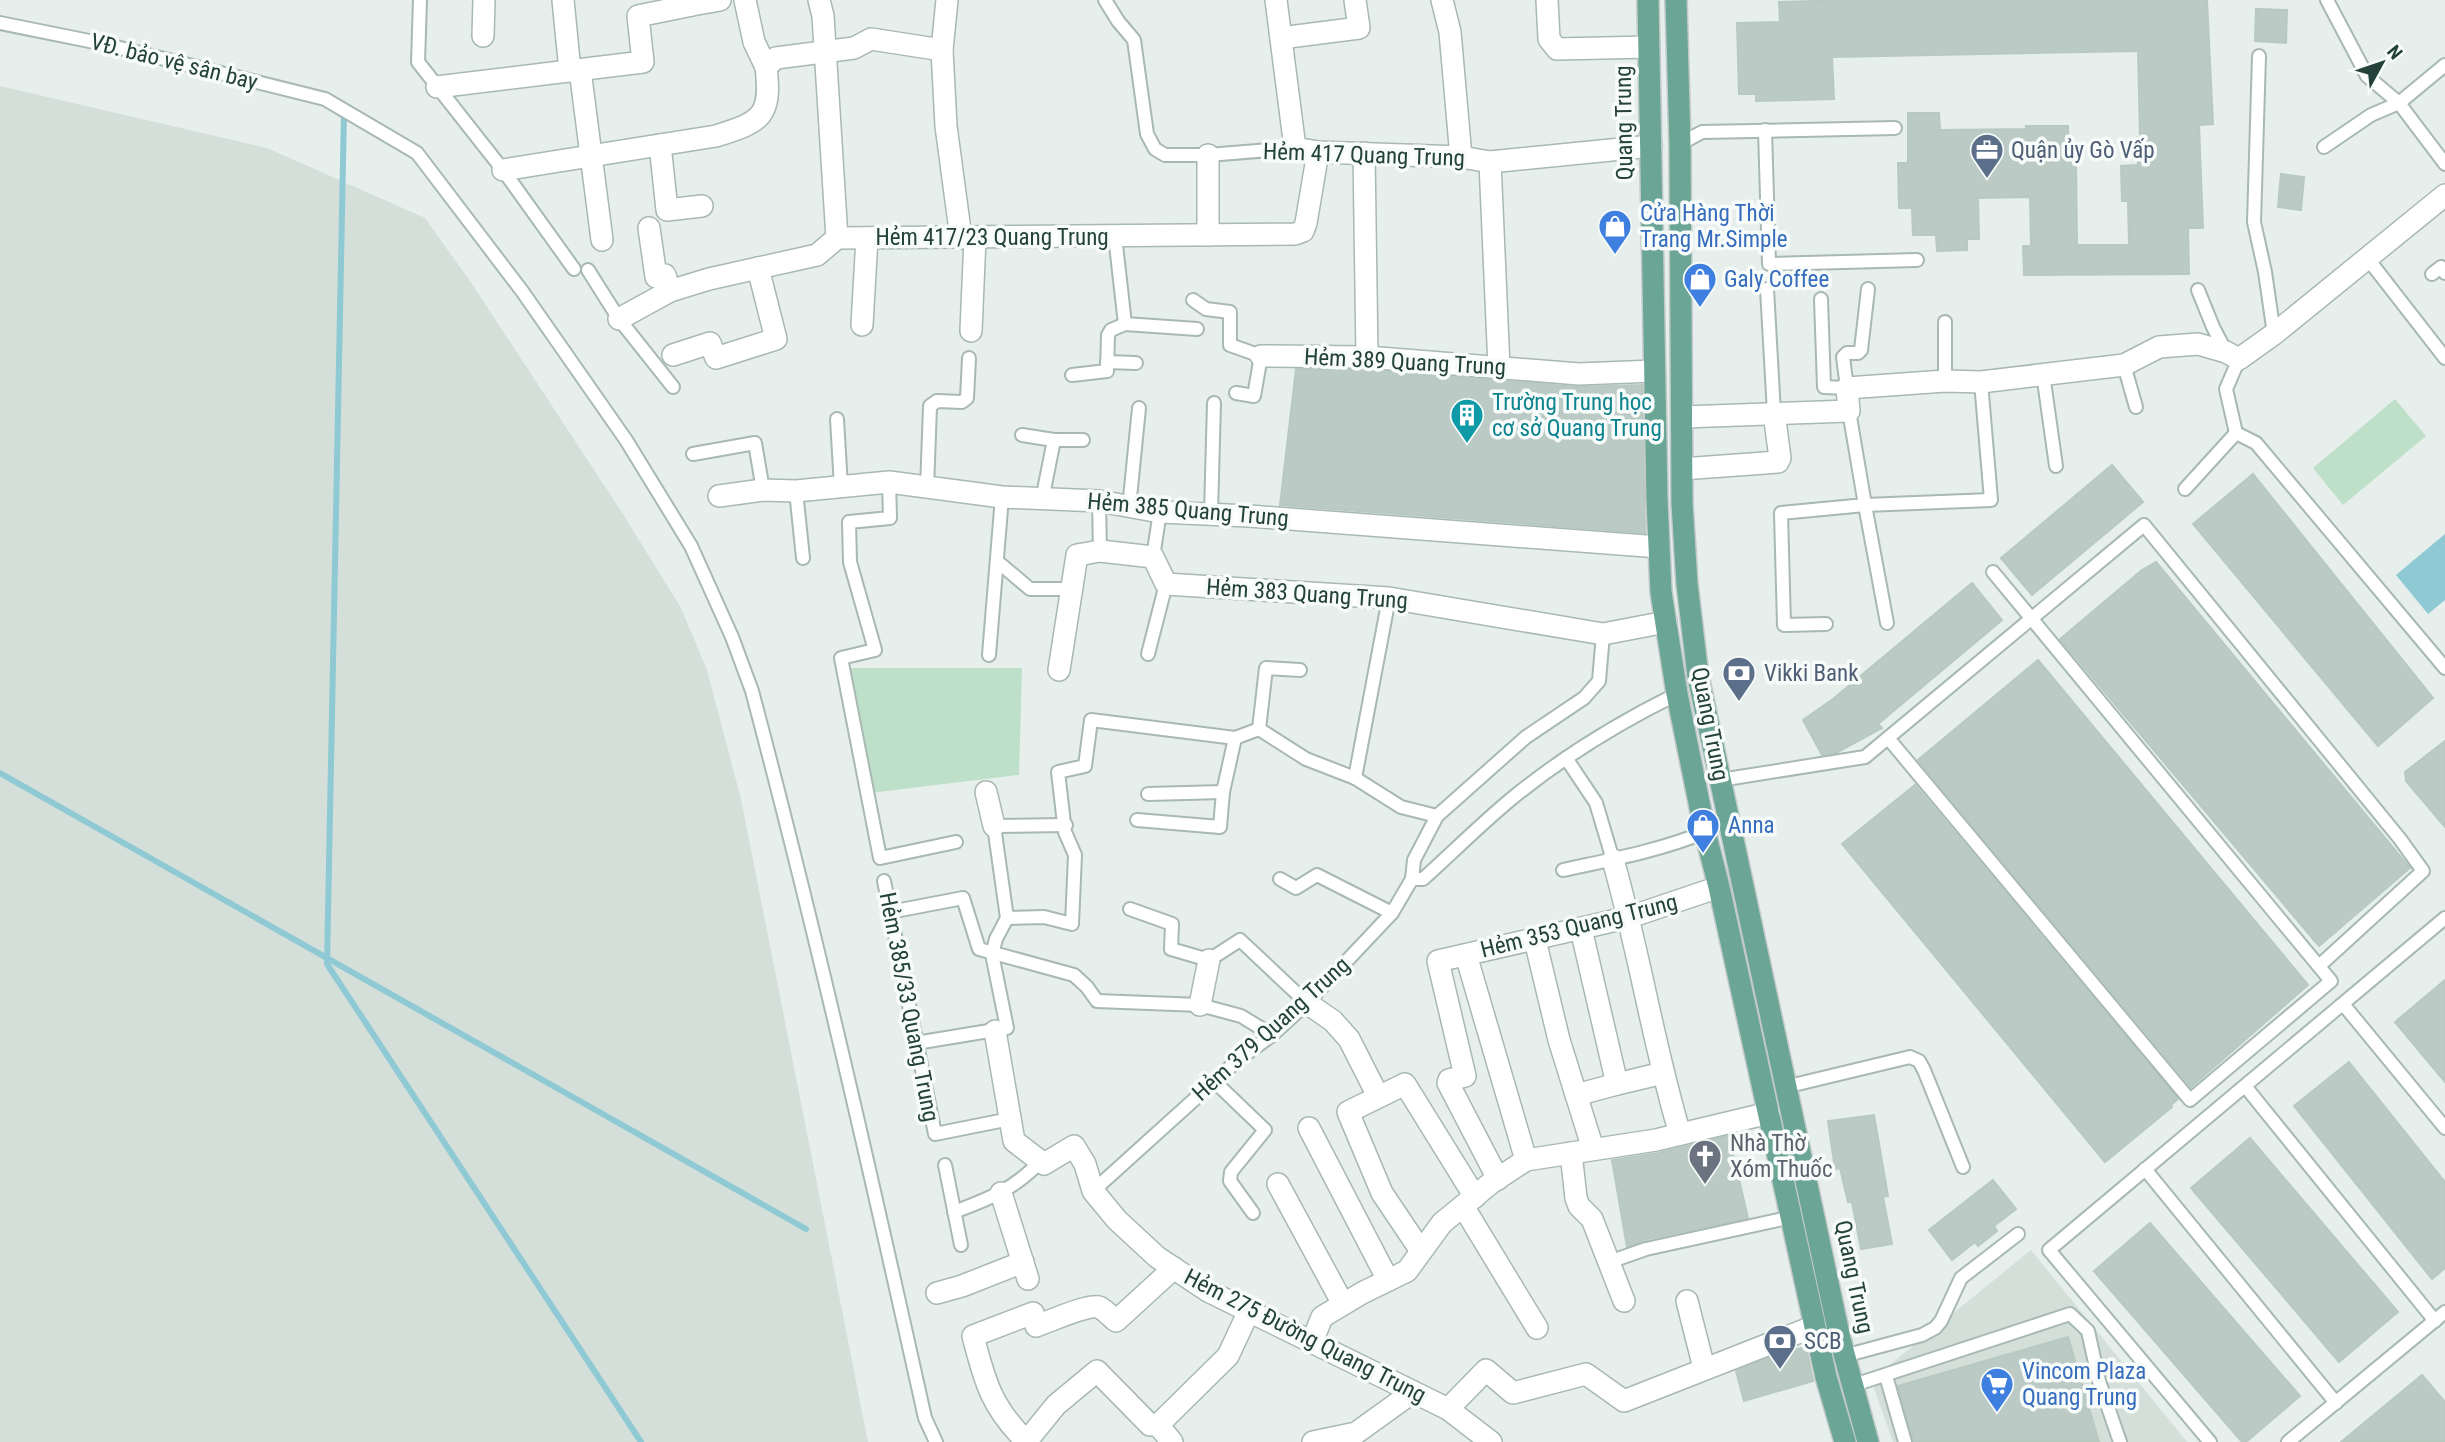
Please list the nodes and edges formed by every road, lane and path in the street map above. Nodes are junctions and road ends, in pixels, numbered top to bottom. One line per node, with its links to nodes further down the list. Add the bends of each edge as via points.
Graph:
1 (420, 0): 27 (lane, via 418,62)
2 (484, 0): 18 (street)
3 (563, 0): 26 (street)
4 (720, 0): 16 (street)
5 (745, 0): 25 (street, via 754,42)
6 (819, 0): 22 (street)
7 (947, 0): 21 (street)
8 (1105, 0): 38 (lane, Hẻm 417 Quang Trung, via 1134,40 1147,134 1155,149 1165,155)
9 (1276, 0): 19 (street)
10 (1355, 0): 19 (street, via 1359,28)
11 (1442, 0): 40 (street, via 1450,32)
12 (1547, 0): 20 (street, via 1549,39 1557,50)
13 (1648, 0): 20 (main road, Quang Trung)
14 (1676, 0): 31 (main road, Quang Trung)
15 (2327, 0): 28 (lane, via 2367,76)
16 (692, 3): 26 (street, via 638,16 643,62)
17 (0, 23): 228 (lane, VĐ. bảo vệ sân bay, via 325,99 417,153 522,291 626,440 696,557 752,691 839,1036 925,1418)
18 (483, 36)
19 (1281, 38): 35 (street)
20 (1649, 47): 33 (main road, Quang Trung)
21 (942, 50): 22 (street, via 871,39 854,48); 51 (street, via 946,126)
22 (825, 51): 25 (street, via 776,58); 49 (street)
23 (2259, 56): 70 (lane, via 2253,222)
24 (2445, 65): 28 (lane)
25 (766, 67): 32 (street, via 769,94 762,115 747,127)
26 (575, 70): 27 (street); 39 (street)
27 (437, 87): 43 (lane)
28 (2399, 103): 34 (lane, via 2371,115); 42 (lane)
29 (1895, 128): 30 (lane)
30 (1765, 130): 31 (lane, via 1702,132); 54 (lane, via 1769,264)
31 (1680, 144): 33 (main road); 94 (main road, Quang Trung)
32 (660, 145): 39 (street); 45 (street, via 667,210)
33 (1651, 146): 41 (street, Hẻm 417 Quang Trung); 81 (main road, Quang Trung)
34 (2324, 147)
35 (1295, 148): 36 (street, Hẻm 417 Quang Trung); 38 (lane, Hẻm 417 Quang Trung)
36 (1318, 152): 37 (street, Hẻm 417 Quang Trung); 47 (street, Hẻm 417/23 Quang Trung, via 1303,231)
37 (1364, 153): 40 (street, Hẻm 417 Quang Trung); 74 (street)
38 (1208, 155): 47 (street)
39 (590, 156): 43 (street); 52 (street)
40 (1461, 157): 41 (street, Hẻm 417 Quang Trung)
41 (1490, 162): 80 (street)
42 (2445, 163)
43 (503, 170): 56 (lane)
44 (2445, 195): 53 (street)
45 (702, 206)
46 (649, 228): 61 (street, via 656,277 666,275)
47 (1208, 235): 48 (street, Hẻm 417/23 Quang Trung)
48 (1115, 236): 51 (street, Hẻm 417/23 Quang Trung); 66 (lane)
49 (837, 237): 50 (street, Hẻm 417/23 Quang Trung); 55 (street, via 817,255)
50 (867, 238): 51 (street, Hẻm 417/23 Quang Trung); 67 (street)
51 (968, 238): 69 (street)
52 (602, 240)
53 (2368, 259): 70 (street); 76 (lane)
54 (1917, 260)
55 (758, 268): 61 (street); 71 (street, via 776,339 716,358 710,343)
56 (574, 269)
57 (588, 270): 64 (lane)
58 (1767, 289): 93 (lane)
59 (1868, 289): 87 (lane, via 1861,351 1843,357)
60 (2198, 289): 72 (lane, via 2213,327)
61 (670, 291): 64 (street)
62 (1821, 299): 87 (lane, via 1824,387)
63 (1192, 300): 73 (lane, Hẻm 389 Quang Trung, via 1206,309 1230,312 1230,345)
64 (619, 319): 86 (lane)
65 (1945, 322): 84 (lane)
66 (1125, 324): 68 (lane); 77 (lane, via 1108,335)
67 (862, 325)
68 (1197, 329)
69 (971, 331)
70 (2274, 334): 72 (street)
71 (673, 355)
72 (2233, 355): 79 (street, via 2197,344 2160,347); 96 (lane, via 2227,389)
73 (1261, 356): 74 (street, Hẻm 389 Quang Trung); 88 (lane, via 1254,396)
74 (1367, 357): 80 (street, Hẻm 389 Quang Trung)
75 (969, 358): 106 (lane, via 967,398 930,406)
76 (2445, 358)
77 (1107, 362): 78 (lane); 83 (lane, via 1107,372)
78 (1136, 363)
79 (2124, 365): 82 (street); 90 (lane)
80 (1499, 366): 81 (street, Hẻm 389 Quang Trung, via 1579,373)
81 (1654, 371): 117 (main road, Quang Trung)
82 (2043, 374): 85 (street); 101 (lane)
83 (1072, 375)
84 (1945, 382): 85 (street); 87 (street)
85 (1981, 382): 113 (lane, via 1991,500)
86 (673, 387)
87 (1847, 388): 92 (street)
88 (1236, 393)
89 (1214, 403): 116 (lane)
90 (2136, 407)
91 (1139, 408): 114 (lane)
92 (1849, 411): 93 (street); 113 (lane)
93 (1774, 413): 94 (street); 102 (street, via 1778,462)
94 (1684, 417): 102 (main road, Quang Trung)
95 (837, 419): 104 (lane)
96 (2236, 433): 107 (lane); 134 (lane, via 2256,443)
97 (1022, 435): 98 (lane)
98 (1054, 440): 99 (lane); 111 (lane)
99 (1083, 440)
100 (693, 454): 105 (lane, via 755,443)
101 (2056, 466)
102 (1682, 469): 126 (main road, Quang Trung)
103 (889, 482): 104 (street, Hẻm 385 Quang Trung); 106 (street, Hẻm 385 Quang Trung); 152 (lane, via 890,518 849,522 850,562 874,650 841,658 880,858)
104 (841, 487): 108 (street, Hẻm 385 Quang Trung)
105 (763, 489): 108 (street, Hẻm 385 Quang Trung); 109 (street, Hẻm 385 Quang Trung)
106 (927, 489): 110 (street, Hẻm 385 Quang Trung)
107 (2185, 489)
108 (796, 491): 120 (lane)
109 (719, 496)
110 (1002, 497): 111 (street, Hẻm 385 Quang Trung); 121 (lane)
111 (1042, 500): 112 (street, Hẻm 385 Quang Trung)
112 (1099, 501): 114 (street, Hẻm 385 Quang Trung); 118 (lane)
113 (1865, 505): 129 (lane); 130 (lane, via 1781,513 1784,625)
114 (1129, 508): 115 (street, Hẻm 385 Quang Trung)
115 (1160, 512): 116 (street, Hẻm 385 Quang Trung); 119 (lane)
116 (1211, 513): 117 (street, Hẻm 385 Quang Trung)
117 (1659, 547): 128 (main road, Quang Trung)
118 (1100, 551): 119 (street); 124 (street, via 1077,555)
119 (1153, 557): 123 (street)
120 (803, 558)
121 (998, 562): 124 (lane, via 1030,589); 133 (lane)
122 (1993, 572): 127 (lane)
123 (1167, 584): 125 (street, Hẻm 383 Quang Trung); 132 (lane)
124 (1070, 589): 135 (street)
125 (1388, 598): 131 (street, Hẻm 383 Quang Trung); 142 (lane)
126 (1691, 619): 128 (main road); 143 (main road, Quang Trung)
127 (2031, 619): 140 (lane); 170 (lane); 170 (lane, via 2144,525 2423,871)
128 (1666, 622): 131 (street, Hẻm 383 Quang Trung); 137 (main road, Quang Trung)
129 (1887, 623)
130 (1826, 624)
131 (1603, 634): 147 (lane, via 1599,681 1584,698 1526,737)
132 (1148, 654)
133 (989, 655)
134 (2445, 668)
135 (1059, 670)
136 (1300, 670): 138 (lane, via 1266,668)
137 (1677, 694): 141 (lane, Hẻm 379 Quang Trung); 151 (main road, Quang Trung)
138 (1259, 729): 139 (lane); 142 (lane, via 1306,759)
139 (1235, 738): 145 (lane); 149 (lane, via 1091,720 1084,766 1058,772)
140 (1888, 738): 143 (lane, via 1865,757); 170 (lane, via 2190,1100 2331,981)
141 (1566, 758): 153 (lane, via 1596,803); 156 (lane, Hẻm 379 Quang Trung, via 1423,878)
142 (1355, 778): 147 (lane, via 1401,807)
143 (1720, 780): 181 (main road, Quang Trung)
144 (986, 792): 150 (street)
145 (1223, 792): 146 (lane); 148 (lane, via 1220,827)
146 (1148, 793)
147 (1437, 816): 156 (lane, via 1413,860)
148 (1137, 820)
149 (1066, 825): 150 (lane); 163 (lane, via 1075,855 1072,924 1044,916)
150 (994, 826): 163 (lane)
151 (1705, 832): 153 (lane); 158 (main road, Quang Trung)
152 (956, 842)
153 (1613, 860): 154 (lane); 162 (street)
154 (1563, 870)
155 (1280, 879): 161 (lane, via 1296,888 1317,875)
156 (1412, 879): 161 (lane, Hẻm 379 Quang Trung)
157 (884, 881): 160 (lane, Hẻm 385/33 Quang Trung)
158 (1719, 887): 162 (street, Hẻm 353 Quang Trung); 184 (main road, Quang Trung)
159 (1130, 909): 169 (lane, via 1172,924 1171,949)
160 (890, 912): 167 (lane, via 963,898 979,949); 176 (lane, Hẻm 385/33 Quang Trung)
161 (1392, 913): 171 (lane, Hẻm 379 Quang Trung)
162 (1630, 917): 165 (street, Hẻm 353 Quang Trung); 177 (street)
163 (1007, 918): 167 (lane)
164 (2445, 918): 172 (lane)
165 (1580, 929): 166 (street, Hẻm 353 Quang Trung); 179 (street)
166 (1535, 940): 168 (street, Hẻm 353 Quang Trung); 182 (street)
167 (992, 954): 173 (lane, via 1074,975 1097,1001); 174 (lane, via 1007,1027)
168 (1466, 955): 191 (street); 196 (street, Hẻm 353 Quang Trung, via 1438,961 1465,1076 1448,1083)
169 (1209, 960): 171 (lane, via 1240,940); 173 (street)
170 (2319, 966)
171 (1307, 1003): 175 (lane, Hẻm 379 Quang Trung); 183 (street, via 1333,1021 1349,1040)
172 (2343, 1004): 180 (lane); 187 (lane)
173 (1200, 1005): 175 (lane, via 1241,1016)
174 (996, 1031): 176 (lane); 185 (street)
175 (1272, 1035): 178 (lane, Hẻm 379 Quang Trung)
176 (916, 1043): 185 (lane, Hẻm 385/33 Quang Trung, via 935,1134)
177 (1664, 1073): 179 (street); 188 (street)
178 (1214, 1081): 198 (lane, Hẻm 379 Quang Trung); 202 (lane, via 1265,1130 1231,1172 1230,1181)
179 (1617, 1084): 182 (street)
180 (2245, 1086): 195 (lane); 215 (lane)
181 (1785, 1087): 194 (lane, via 1910,1057 1919,1061); 219 (main road, Quang Trung)
182 (1576, 1095): 189 (street)
183 (1378, 1096): 200 (street, via 1405,1084); 206 (street, via 1352,1109 1348,1116 1382,1193)
184 (1769, 1113): 188 (street); 203 (main road, Quang Trung)
185 (1010, 1119): 192 (street, via 1014,1141)
186 (1309, 1128): 209 (street)
187 (2445, 1128)
188 (1679, 1134): 189 (street)
189 (1593, 1149): 190 (street)
190 (1572, 1153): 191 (street); 207 (street, via 1576,1198 1592,1219)
191 (1526, 1160): 196 (street)
192 (1040, 1163): 198 (street, Hẻm 275 Đường Quang Trung, via 1074,1146); 199 (lane)
193 (944, 1165): 201 (lane)
194 (1963, 1167)
195 (2145, 1169): 225 (lane); 237 (lane, via 2049,1250)
196 (1498, 1179): 200 (street)
197 (1278, 1184): 213 (street)
198 (1093, 1191): 208 (street, Hẻm 275 Đường Quang Trung, via 1117,1220)
199 (1001, 1193): 201 (lane); 210 (street, via 1026,1270)
200 (1469, 1202): 206 (street, via 1443,1223); 217 (street)
201 (954, 1212): 205 (lane)
202 (1253, 1213)
203 (1792, 1217): 207 (lane, via 1646,1249); 216 (main road, Quang Trung)
204 (2018, 1234): 219 (lane, via 1961,1278 1935,1328)
205 (961, 1245)
206 (1421, 1251): 209 (street, via 1406,1271)
207 (1609, 1262): 211 (street)
208 (1174, 1268): 214 (street, Hẻm 275 Đường Quang Trung); 229 (street, via 1116,1321 1091,1306 1036,1326 1033,1313 973,1336 990,1396)
209 (1388, 1280): 213 (street)
210 (937, 1293)
211 (1624, 1301)
212 (1687, 1301): 220 (street)
213 (1343, 1304): 218 (street, via 1322,1317)
214 (1249, 1311): 218 (street, Hẻm 275 Đường Quang Trung); 227 (street, via 1228,1356)
215 (2440, 1316): 225 (lane)
216 (1815, 1326): 220 (street); 224 (main road, Quang Trung)
217 (1537, 1328)
218 (1312, 1342): 223 (street, Hẻm 275 Đường Quang Trung)
219 (1844, 1356): 222 (main road, Quang Trung)
220 (1704, 1368): 226 (street, via 1624,1401 1586,1374 1513,1393 1486,1370)
221 (1886, 1376): 222 (lane); 235 (lane); 236 (lane, via 2070,1314 2088,1331)
222 (1851, 1386): 224 (main road); 234 (main road, Quang Trung)
223 (1413, 1392): 226 (street, Hẻm 275 Đường Quang Trung); 231 (street, via 1356,1433)
224 (1830, 1394): 233 (main road, Quang Trung)
225 (2336, 1403): 238 (lane)
226 (1448, 1409): 232 (street, Hẻm 275 Đường Quang Trung)
227 (1158, 1425): 229 (street, via 1150,1425 1097,1371 1056,1405); 230 (street)
228 (936, 1442)
229 (1027, 1442)
230 (1172, 1442)
231 (1313, 1442)
232 (1491, 1442)
233 (1845, 1442)
234 (1868, 1442)
235 (1905, 1442)
236 (2120, 1442)
237 (2210, 1442)
238 (2288, 1442)

